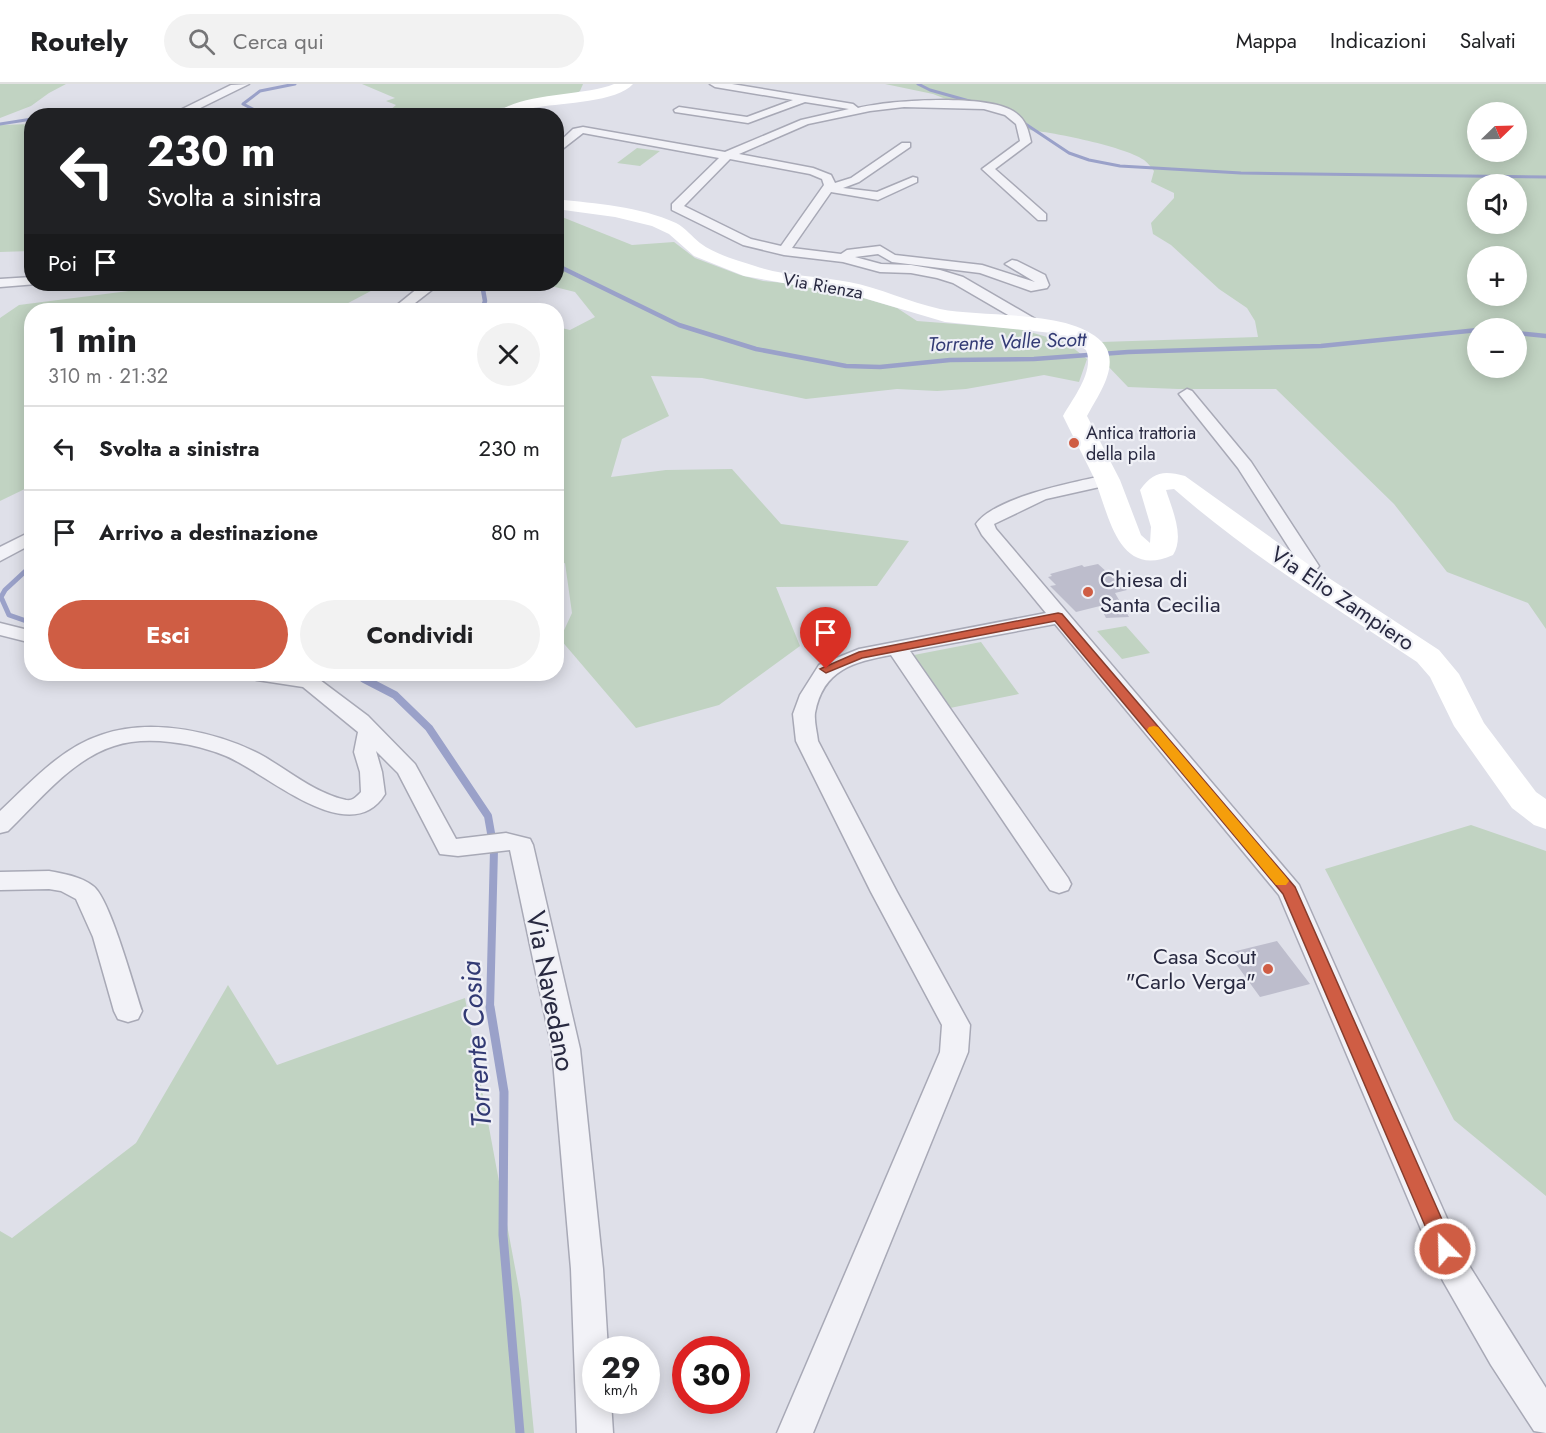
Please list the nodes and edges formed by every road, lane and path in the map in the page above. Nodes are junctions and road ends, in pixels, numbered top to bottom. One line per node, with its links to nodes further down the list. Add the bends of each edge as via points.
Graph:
1 (244, 84): 5 (street)
2 (626, 84): 6 (street, via 595,96)
3 (715, 84): 4 (street)
4 (805, 99): 7 (street); 8 (street, via 748,120)
5 (192, 108)
6 (517, 108)
7 (863, 109): 11 (street, via 805,122); 15 (street, via 964,104 1009,113 1021,123 1026,142 988,169)
8 (679, 110)
9 (564, 143): 11 (street, via 583,130)
10 (906, 145): 13 (street, via 855,180)
11 (728, 155): 13 (street, via 813,171 827,177); 16 (street, via 677,209 747,242)
12 (913, 180): 13 (street, via 883,197)
13 (827, 189): 16 (street)
14 (564, 205): 23 (street, Via Rienza, via 633,214 657,222 675,230 695,248 770,277 852,288 943,315)
15 (1042, 217)
16 (784, 250): 17 (street)
17 (844, 258): 18 (street, via 847,254 880,250 892,258 982,269 1031,287 1042,285 1041,278); 23 (street, via 880,268 940,274)
18 (1012, 264)
19 (24, 282): 20 (street)
20 (0, 283)
21 (423, 291): 22 (street)
22 (408, 303)
23 (1032, 323): 25 (street, Via Rienza, via 1062,328 1096,348 1100,359 1098,374 1075,416)
24 (1187, 394): 28 (street, via 1245,466 1310,566)
25 (1107, 480): 28 (street, Via Elio Zampiero, via 1129,538 1143,551 1163,549 1164,527 1153,490 1160,481 1176,481); 29 (street, via 1040,495 985,524)
26 (24, 541): 27 (street)
27 (0, 555)
28 (1302, 573): 35 (street, Via Elio Zampiero, via 1428,656 1470,726 1524,800)
29 (1058, 617): 32 (street); 40 (street, via 1290,891 1454,1270)
30 (0, 629): 31 (street)
31 (24, 635)
32 (897, 648): 38 (street); 42 (street, via 859,655 826,669 804,714 807,741 956,1025 954,1052)
33 (302, 681): 34 (street, Via Navedano, via 309,682)
34 (369, 730): 36 (street, via 365,752 373,794 364,805 348,808 327,801 244,756 191,739 131,735 90,748 61,768); 41 (street, Via Navedano, via 407,769 449,848 464,849 507,840 521,846 526,857 566,1048 587,1269)
35 (1546, 817)
36 (0, 825)
37 (0, 880): 39 (street, via 49,880 67,883 86,893 106,937)
38 (1059, 884)
39 (128, 1011)
40 (1546, 1419)
41 (595, 1433)
42 (795, 1433)

